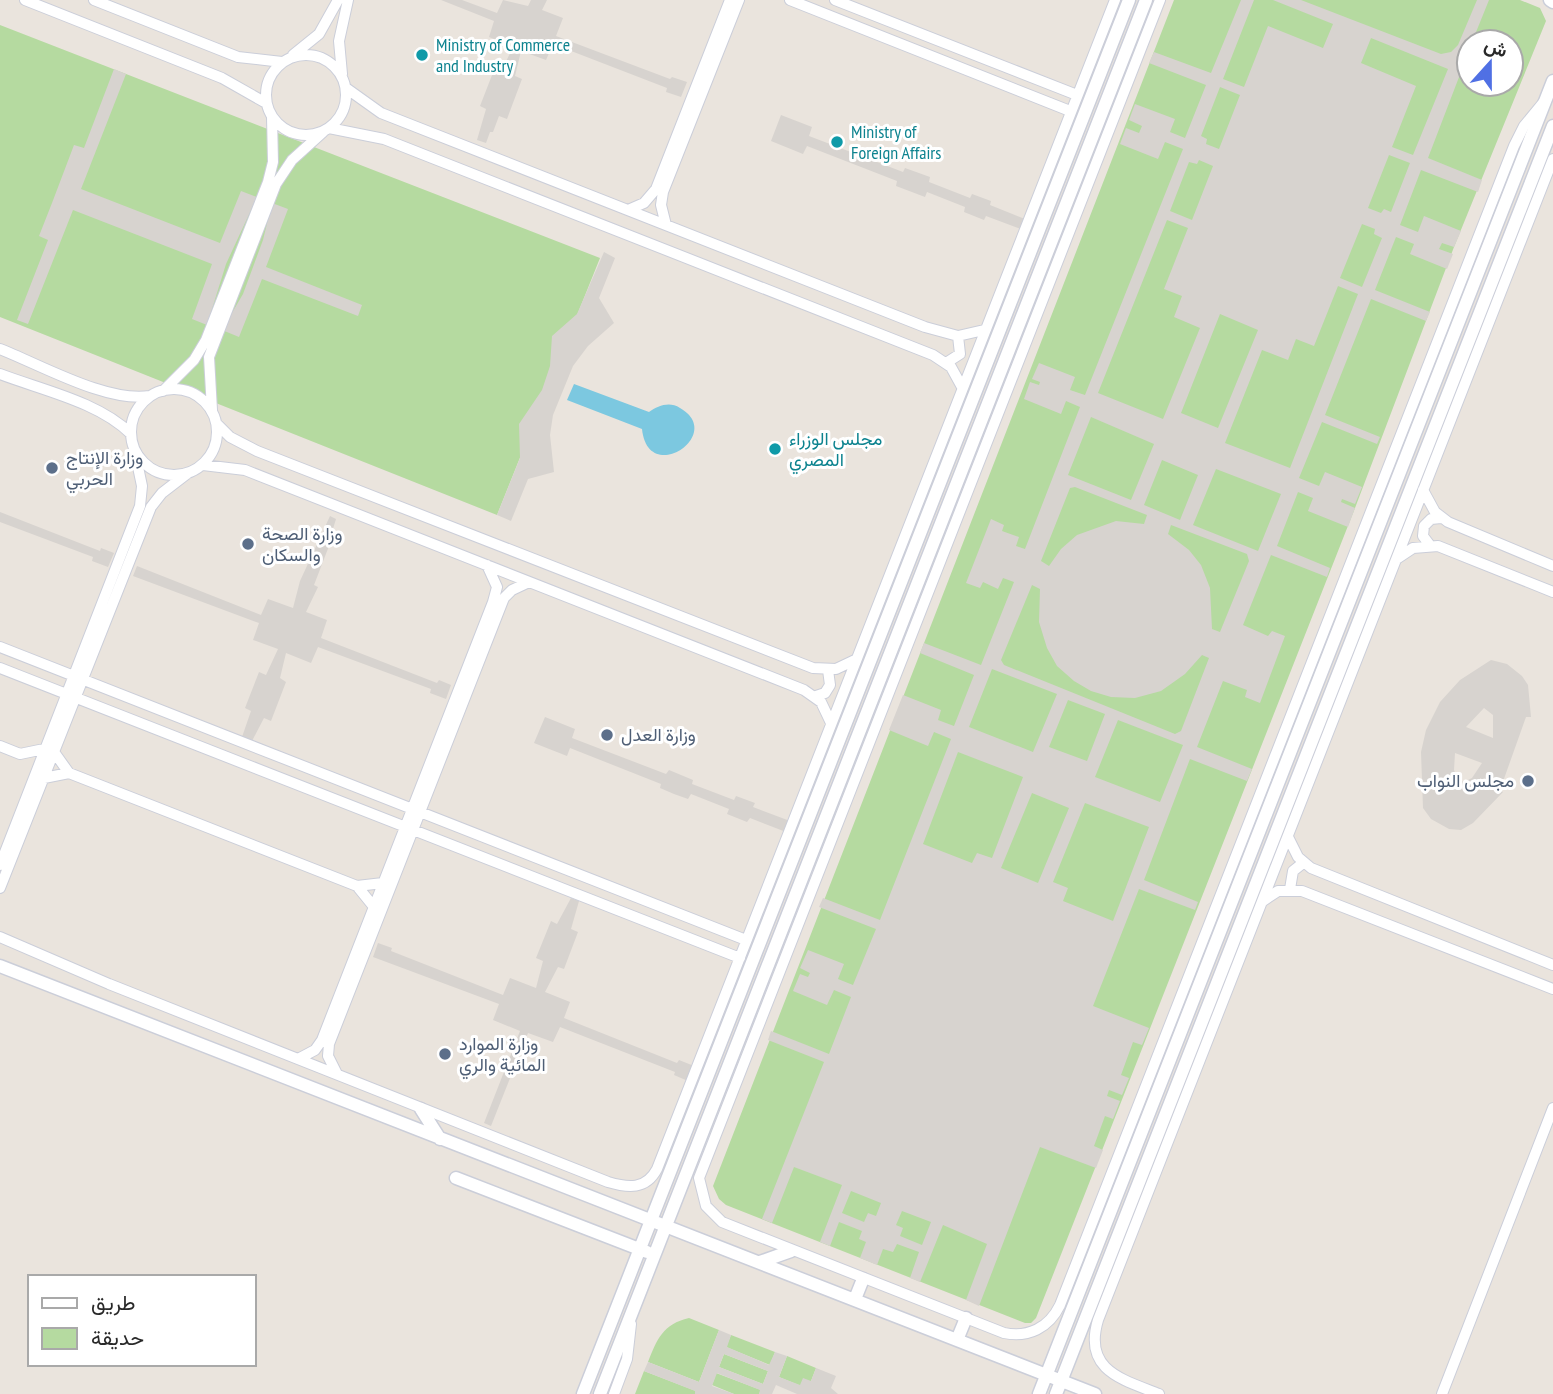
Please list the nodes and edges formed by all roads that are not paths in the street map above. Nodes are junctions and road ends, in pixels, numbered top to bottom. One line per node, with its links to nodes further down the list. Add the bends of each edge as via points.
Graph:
1 (25, 0): 18 (street, via 222,78)
2 (94, 0): 13 (street, via 238,57)
3 (338, 0): 13 (street, via 319,34)
4 (348, 0): 14 (street, via 339,41)
5 (730, 0): 24 (street, via 656,189 644,203)
6 (738, 0): 25 (street, via 663,192)
7 (790, 0): 19 (street)
8 (835, 0): 17 (street)
9 (1115, 0): 17 (street)
10 (1129, 0): 26 (street)
11 (1146, 0): 55 (street)
12 (1160, 0): 89 (street)
13 (286, 60): 14 (street, via 309,54 320,57); 18 (street, via 268,80)
14 (342, 78): 16 (street)
15 (1553, 81): 98 (street)
16 (346, 88): 22 (street, via 343,111); 24 (street, via 380,113)
17 (1077, 95): 19 (street)
18 (266, 103): 20 (street)
19 (1070, 111): 26 (street)
20 (272, 117): 22 (street, via 301,135); 35 (street, via 273,162 268,182 206,340 194,360)
21 (1553, 126): 27 (street)
22 (326, 130): 32 (street, via 384,139); 37 (street, via 292,160 276,184 212,349 208,374)
23 (1553, 159): 30 (street)
24 (628, 210): 25 (street)
25 (666, 225): 29 (street)
26 (1026, 244): 28 (street); 51 (street)
27 (1474, 326): 30 (street); 105 (street)
28 (984, 330): 29 (street); 34 (street)
29 (958, 336): 32 (street, via 960,354)
30 (1481, 342): 43 (street)
31 (0, 349): 36 (street, via 105,391 137,398)
32 (946, 363): 34 (street)
33 (0, 374): 39 (street, via 88,408)
34 (962, 387): 51 (street)
35 (163, 391): 36 (street); 37 (street, via 191,392)
36 (151, 396): 39 (street, via 136,412)
37 (212, 410): 38 (street)
38 (217, 424): 41 (street, via 216,446); 57 (street, via 230,437 257,451 813,668)
39 (131, 435): 40 (street)
40 (134, 448): 42 (street, via 156,471); 58 (street, via 142,486 140,506)
41 (203, 465): 42 (street); 47 (street, via 245,470)
42 (188, 473): 58 (street, via 151,507)
43 (1423, 490): 44 (street); 46 (street)
44 (1441, 518): 45 (street, via 1424,526 1423,536); 48 (street)
45 (1429, 544): 46 (street, via 1413,548); 50 (street)
46 (1395, 561): 69 (street)
47 (487, 565): 49 (street); 67 (street, via 496,594)
48 (1553, 566)
49 (529, 582): 60 (street); 67 (street, via 504,598)
50 (1553, 592)
51 (872, 638): 53 (street); 54 (street)
52 (0, 647): 58 (street)
53 (871, 658): 55 (street); 88 (street)
54 (856, 659): 57 (street); 61 (street)
55 (886, 664): 89 (street)
56 (0, 668): 59 (street)
57 (828, 670): 60 (street, via 830,685)
58 (78, 678): 59 (street); 67 (street)
59 (70, 696): 63 (street); 68 (street)
60 (816, 696): 61 (street)
61 (831, 723): 79 (street)
62 (0, 746): 64 (street)
63 (49, 751): 64 (street); 65 (street); 66 (street)
64 (20, 754): 66 (street)
65 (69, 774): 66 (street); 73 (street)
66 (39, 776): 71 (street); 74 (street)
67 (416, 812): 68 (street); 79 (street)
68 (410, 828): 72 (street); 80 (street); 85 (street, via 329,1044 330,1063)
69 (1288, 837): 70 (street); 76 (street)
70 (1303, 863): 75 (street, via 1293,871); 81 (street)
71 (0, 866)
72 (383, 883): 73 (street); 77 (street)
73 (357, 886): 77 (street)
74 (0, 888)
75 (1290, 889): 76 (street); 83 (street)
76 (1262, 902): 112 (street, via 1094,1332 1095,1350 1103,1367)
77 (374, 907): 84 (street, via 322,1040)
78 (0, 937): 84 (street)
79 (746, 940): 80 (street)
80 (740, 958): 88 (street)
81 (1553, 965)
82 (0, 966): 90 (street)
83 (1553, 989)
84 (298, 1059): 85 (street)
85 (338, 1075): 87 (street)
86 (1553, 1108): 113 (street)
87 (421, 1109): 88 (street, via 627,1187 644,1184 653,1176); 90 (street)
88 (684, 1117): 92 (street)
89 (711, 1127): 93 (street); 95 (street, via 699,1178 706,1206 722,1222)
90 (440, 1139): 92 (street)
91 (456, 1178): 94 (street)
92 (652, 1220): 93 (street); 94 (street)
93 (666, 1225): 96 (street); 97 (street)
94 (640, 1250): 96 (street); 106 (street)
95 (791, 1251): 97 (street); 99 (street)
96 (654, 1255): 101 (street)
97 (760, 1262): 100 (street)
98 (1079, 1271): 102 (street, via 1057,1311 1037,1330 1011,1334); 104 (street)
99 (863, 1279): 100 (street); 102 (street)
100 (855, 1299): 103 (street)
101 (631, 1311): 107 (street); 108 (street, via 627,1359)
102 (965, 1318): 103 (street)
103 (957, 1340): 104 (street)
104 (1046, 1375): 105 (street); 109 (street)
105 (1061, 1381): 110 (street); 111 (street)
106 (583, 1394)
107 (600, 1394)
108 (614, 1394)
109 (1039, 1394)
110 (1056, 1394)
111 (1095, 1394)
112 (1159, 1394)
113 (1442, 1394)

